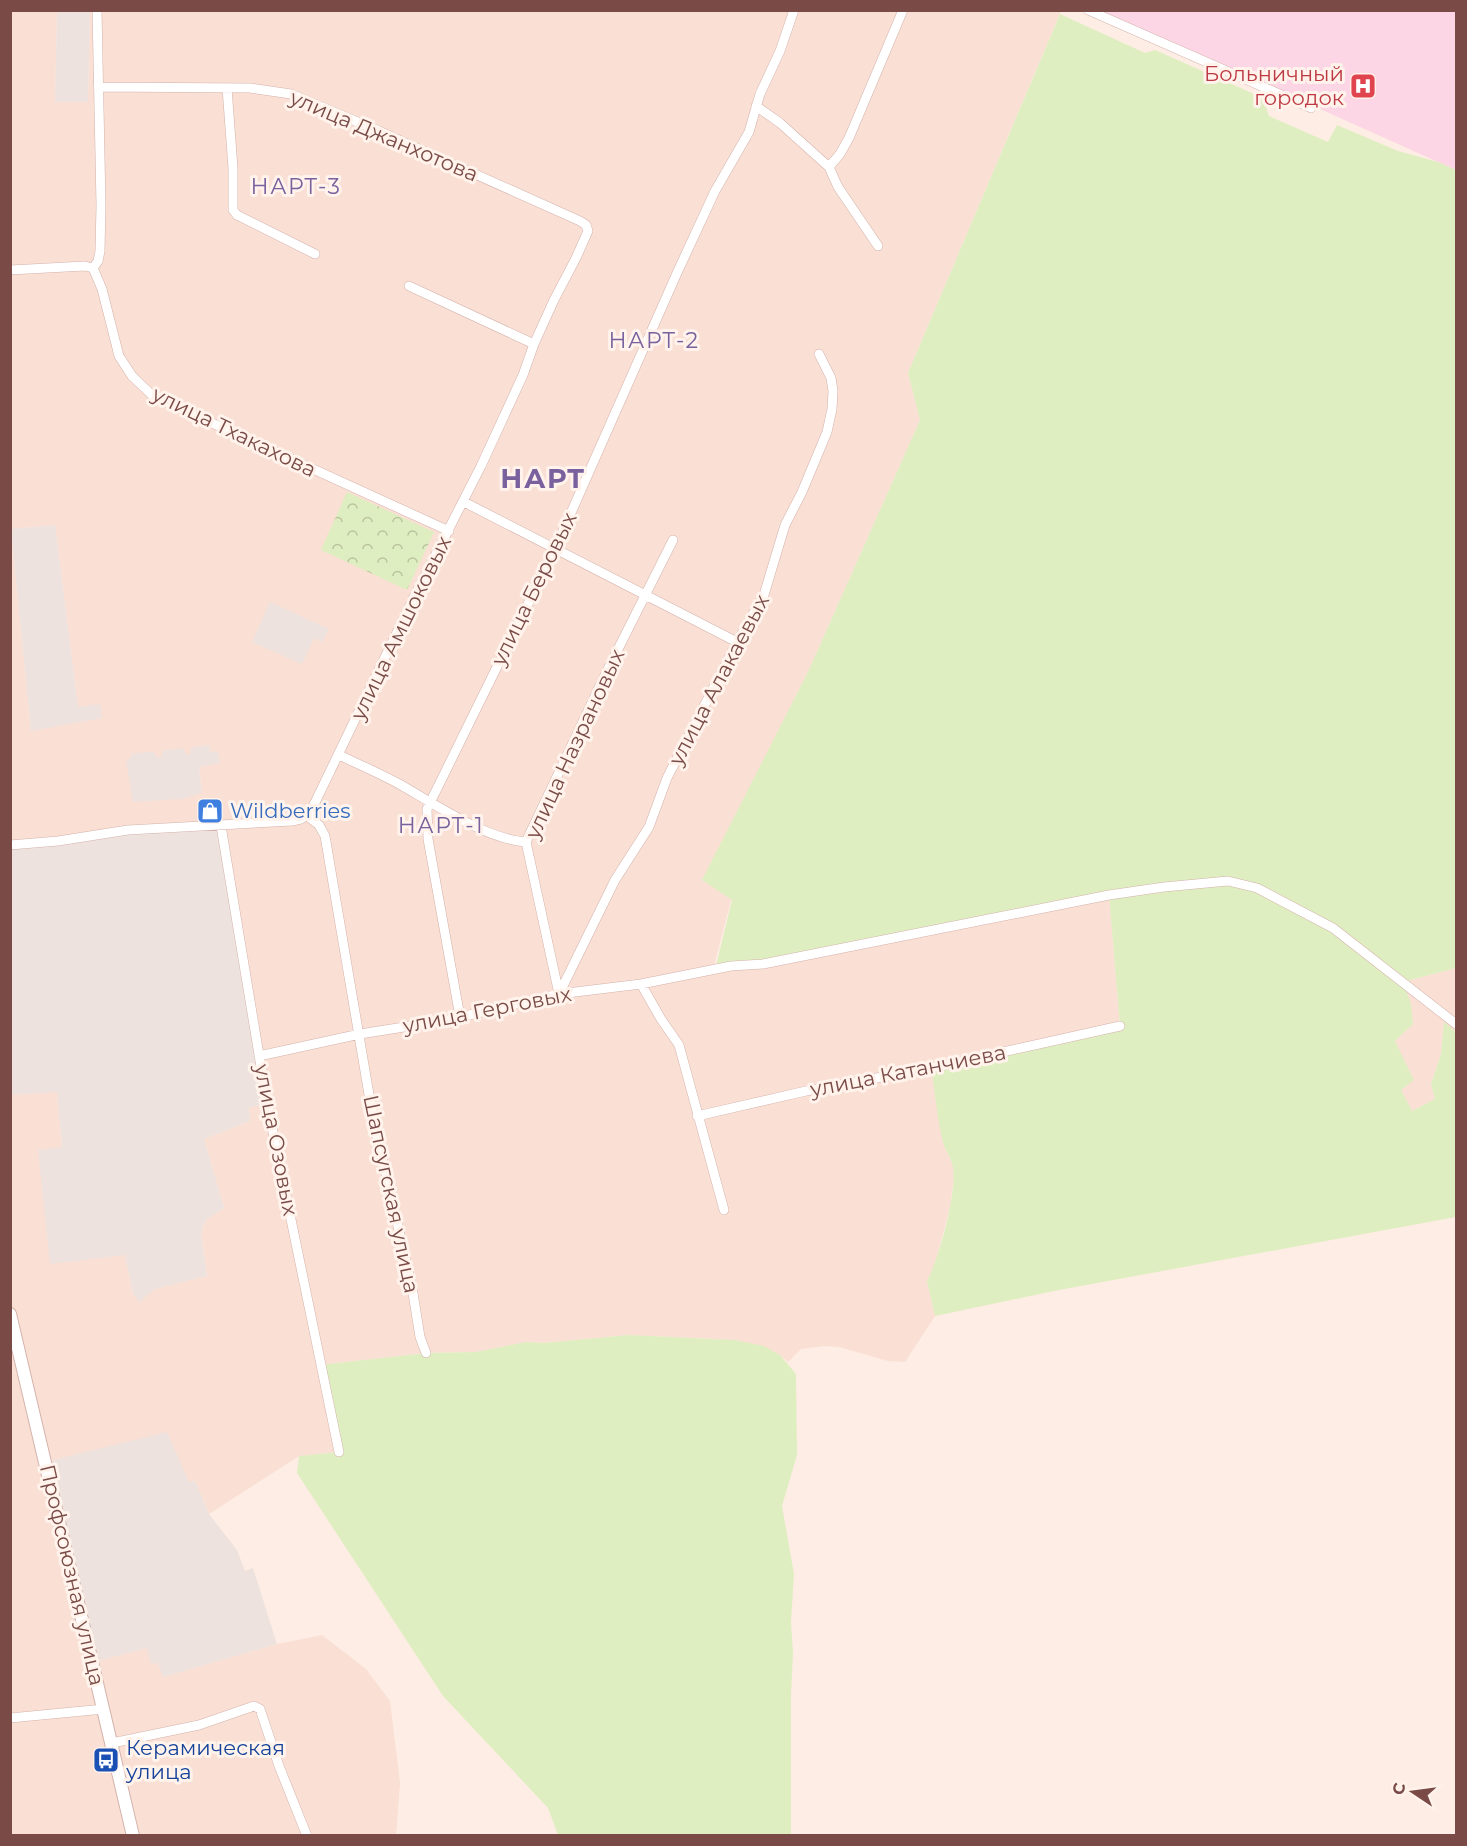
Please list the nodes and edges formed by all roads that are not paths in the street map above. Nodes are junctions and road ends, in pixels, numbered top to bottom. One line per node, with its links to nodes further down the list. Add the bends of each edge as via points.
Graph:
1 (97, 10): 5 (street)
2 (794, 10): 7 (street, улица Беровых)
3 (903, 10): 9 (street, via 849,138)
4 (1088, 10): 8 (street)
5 (98, 87): 6 (street, улица Джанхотова); 13 (street, via 100,251)
6 (226, 88): 10 (street, улица Джанхотова, via 291,94 580,221); 12 (street, via 233,210)
7 (756, 106): 9 (street); 21 (street, улица Беровых, via 749,132 715,191)
8 (1311, 108)
9 (829, 167): 11 (street)
10 (588, 231): 16 (street, улица Амшоковых)
11 (878, 246)
12 (315, 254)
13 (93, 268): 14 (street); 19 (street, улица Тхакахова, via 119,356 153,396)
14 (10, 270)
15 (409, 286): 16 (street)
16 (534, 344): 18 (street, улица Амшоковых)
17 (819, 354): 23 (street, улица Алакаевых, via 833,391 827,432 785,525 764,595)
18 (464, 502): 19 (street, улица Амшоковых); 21 (street)
19 (449, 531): 24 (street, улица Амшоковых, via 414,595)
20 (673, 540): 22 (street, улица Назрановых)
21 (555, 549): 22 (street); 25 (street, улица Беровых)
22 (646, 595): 23 (street); 28 (street, улица Назрановых)
23 (737, 642): 31 (street, улица Алакаевых, via 667,778 649,827 615,880)
24 (339, 755): 25 (street); 26 (street, улица Амшоковых)
25 (430, 802): 28 (street, via 500,837); 32 (street, улица Беровых, via 426,817 428,839)
26 (307, 816): 27 (street, via 292,821); 35 (street, via 325,836)
27 (221, 826): 29 (street, via 128,830); 36 (street, улица Озовых)
28 (526, 842): 31 (street, улица Назрановых)
29 (10, 845)
30 (641, 984): 31 (street, улица Герговых); 33 (street, улица Герговых, via 763,964 1109,895 1228,881 1257,888 1333,928); 37 (street, via 679,1045)
31 (559, 994): 32 (street, улица Герговых)
32 (460, 1017): 35 (street, улица Герговых)
33 (1456, 1024)
34 (1120, 1026): 37 (street, улица Катанчиева)
35 (360, 1034): 36 (street, улица Герговых); 40 (street, Шапсугская улица, via 373,1118)
36 (259, 1056): 41 (street, улица Озовых)
37 (697, 1116): 38 (street)
38 (724, 1210)
39 (10, 1314): 42 (street, Профсоюзная улица)
40 (426, 1353)
41 (339, 1452)
42 (104, 1709): 43 (street); 44 (street, Профсоюзная улица)
43 (10, 1718)
44 (112, 1743): 45 (street, Профсоюзная улица); 46 (street, via 199,1725 254,1706 260,1709)
45 (133, 1836)
46 (307, 1836)

